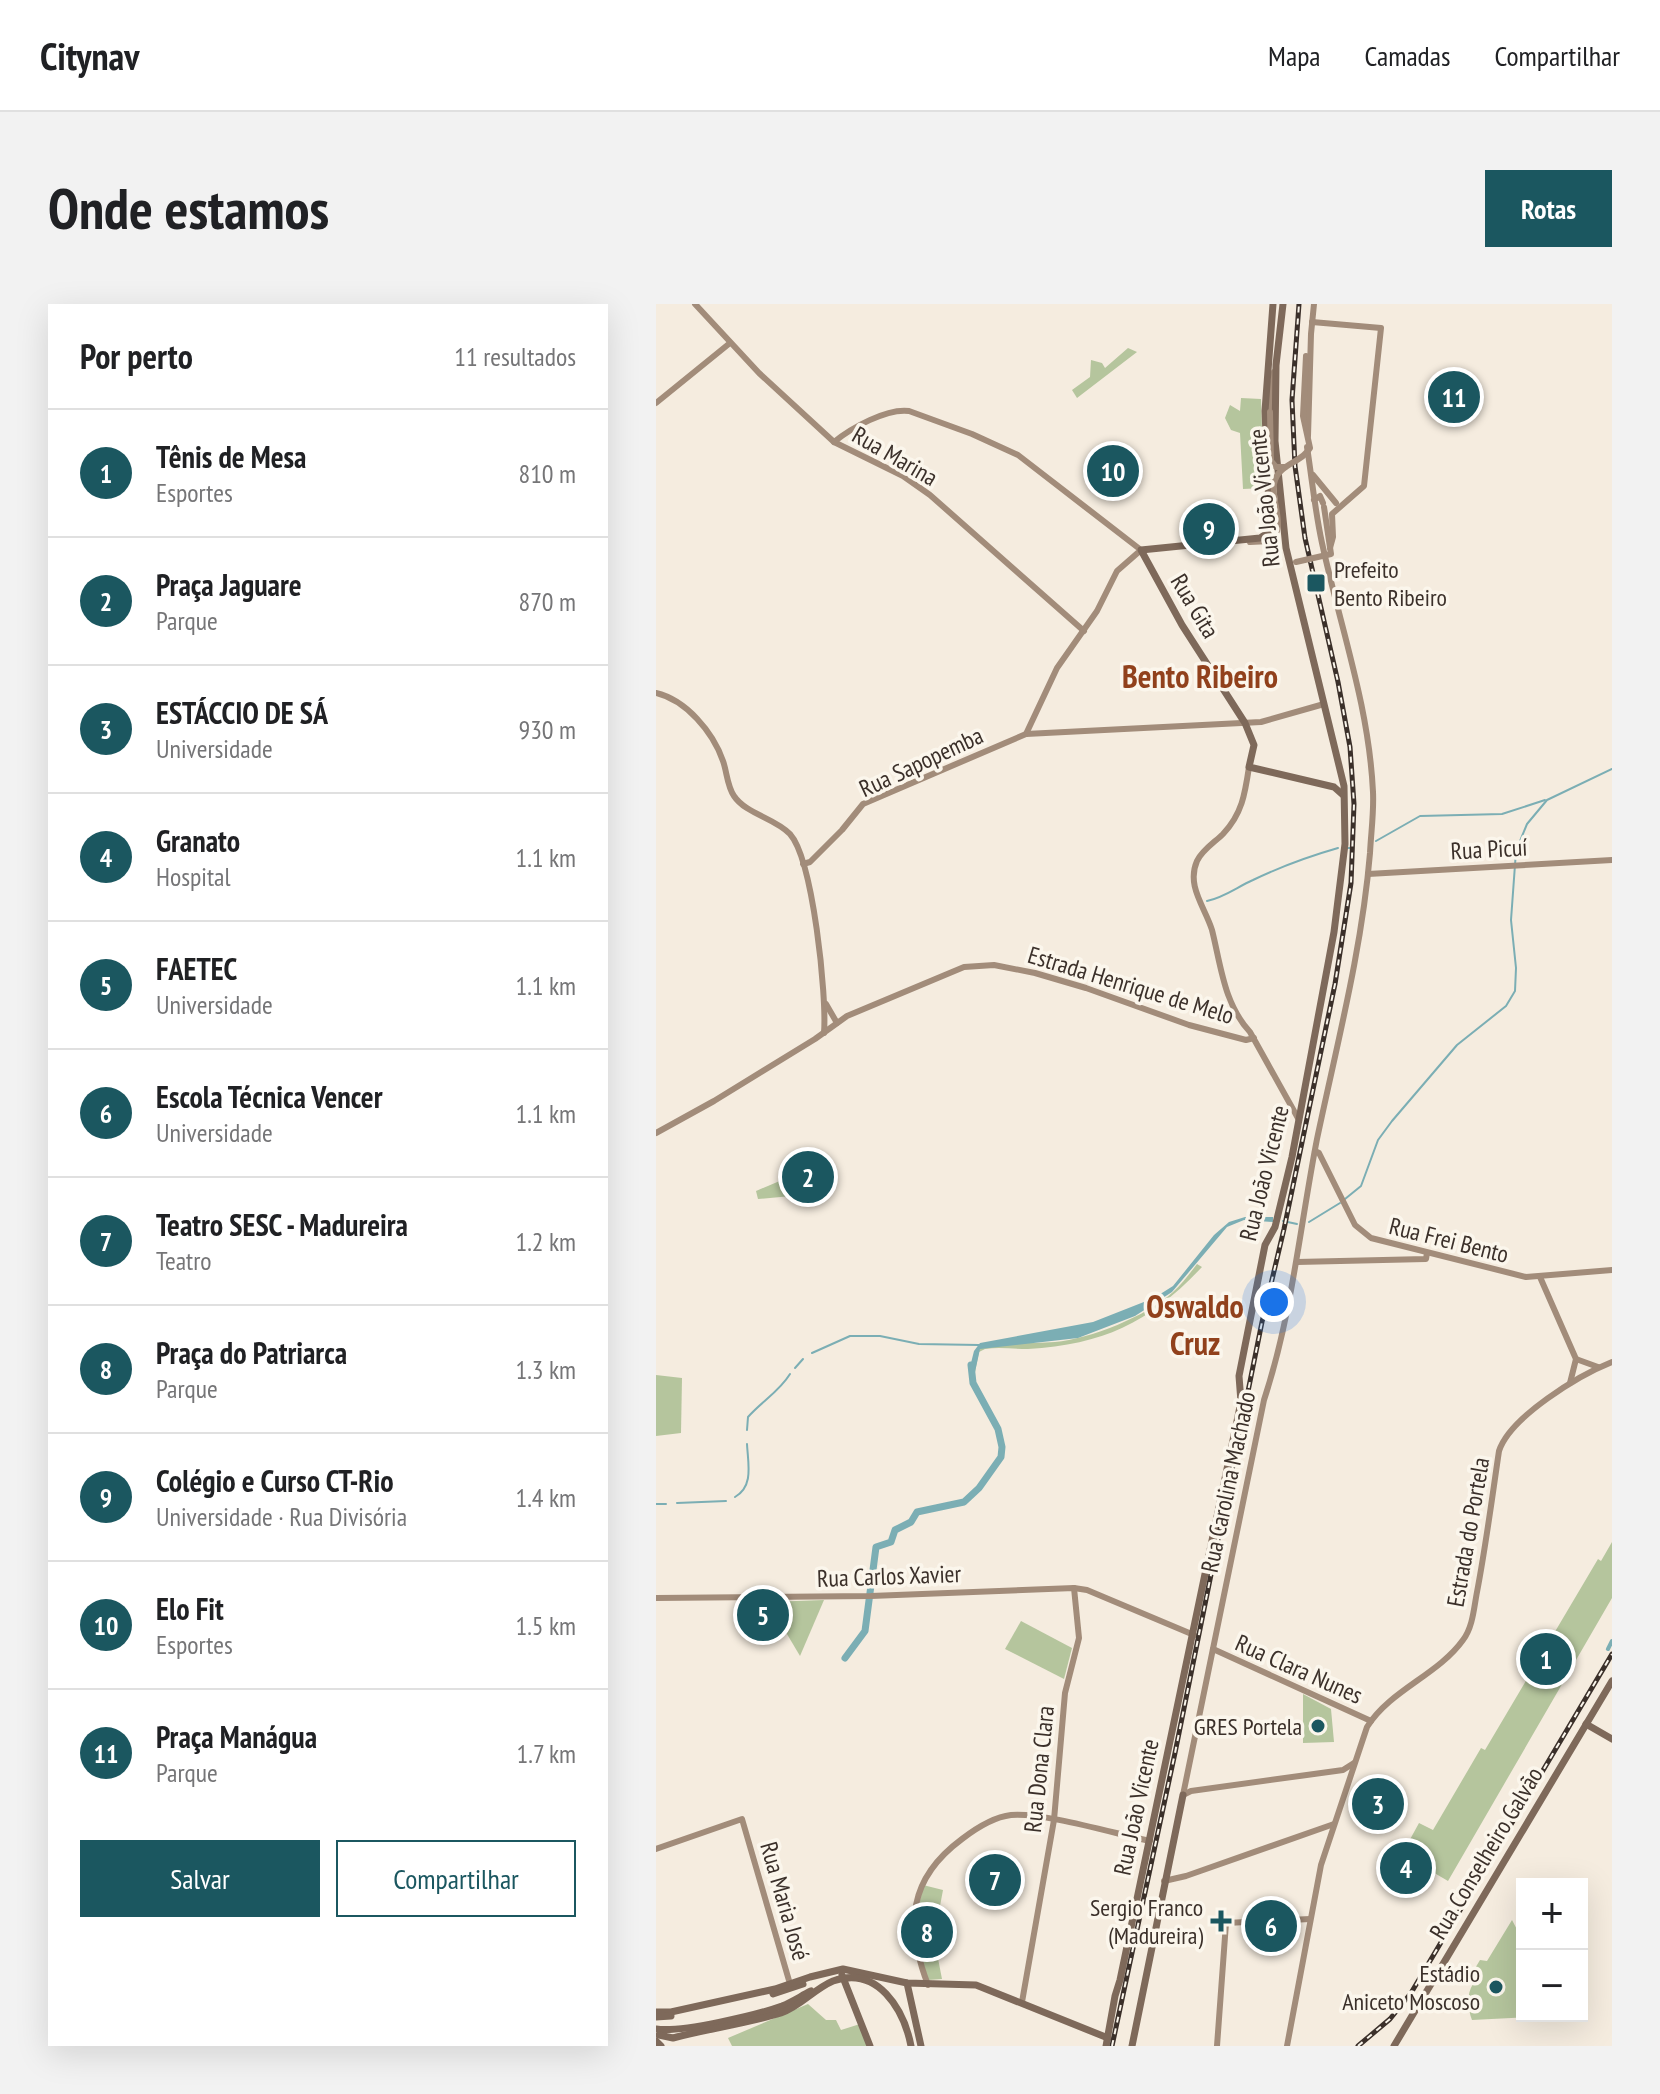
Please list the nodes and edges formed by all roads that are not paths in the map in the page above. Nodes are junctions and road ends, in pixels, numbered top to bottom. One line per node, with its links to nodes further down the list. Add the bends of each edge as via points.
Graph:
1 (695, 304): 7 (main road, Rua Marina)
2 (1273, 304): 12 (main road, Rua João Vicente)
3 (1283, 304): 8 (main road, Rua João Vicente)
4 (1314, 304): 5 (main road, Rua Carolina Machado)
5 (1312, 322): 6 (main road, Rua Carolina Machado); 16 (main road, via 1381,328 1364,486)
6 (1311, 334): 13 (main road, bridge, via 1303,416 1310,449); 14 (main road, Rua Carolina Machado)
7 (730, 343): 9 (main road); 11 (main road, Rua Marina)
8 (1276, 365): 10 (main road, Rua João Vicente); 13 (main road, bridge, via 1271,384 1271,462)
9 (656, 403)
10 (1275, 441): 12 (main road); 21 (main road, Rua João Vicente)
11 (834, 442): 20 (main road, via 855,426 909,411 1018,455); 23 (main road, Rua Marina, via 930,495)
12 (1265, 442): 19 (main road, Rua João Vicente)
13 (1285, 467): 19 (main road, bridge, via 1274,483 1278,528)
14 (1310, 470): 15 (main road, Rua Carolina Machado); 17 (main road)
15 (1314, 500): 18 (main road, via 1320,496); 22 (main road, Rua Carolina Machado)
16 (1346, 501): 17 (main road); 22 (main road, via 1332,515)
17 (1336, 503): 18 (main road)
18 (1324, 505): 21 (main road, bridge, via 1331,554)
19 (1269, 538): 20 (main road)
20 (1141, 550): 23 (main road, via 1117,571); 26 (main road, Rua Gita)
21 (1293, 563): 25 (main road, Rua João Vicente)
22 (1328, 564): 34 (main road, Rua Carolina Machado, via 1351,651 1373,792)
23 (1084, 631): 27 (main road, via 1057,668)
24 (656, 693): 33 (main road, via 679,703 696,719 722,757 733,795 789,833)
25 (1324, 704): 26 (main road, via 1271,721); 29 (main road, Rua João Vicente)
26 (1245, 723): 27 (main road); 28 (main road, Rua Gita, via 1254,745)
27 (1029, 734): 33 (main road, Rua Sapopemba, via 863,804)
28 (1249, 767): 30 (main road); 36 (main road, via 1241,809 1200,856 1193,880)
29 (1342, 781): 30 (main road); 31 (main road, Rua João Vicente)
30 (1334, 787): 31 (main road)
31 (1344, 797): 42 (main road, Rua João Vicente, via 1342,881)
32 (1612, 860): 34 (main road, Rua Picuí)
33 (803, 864): 35 (main road)
34 (1368, 874): 45 (main road, Rua Carolina Machado)
35 (826, 1004): 37 (main road); 38 (main road)
36 (1239, 1021): 39 (main road, via 1239,1031); 40 (main road)
37 (837, 1023): 38 (main road, Estrada Henrique de Melo); 39 (main road, Estrada Henrique de Melo, via 960,968 994,965)
38 (824, 1033): 44 (main road, Estrada Henrique de Melo)
39 (1232, 1035): 40 (main road, Estrada Henrique de Melo)
40 (1256, 1042): 41 (main road, Estrada Henrique de Melo)
41 (1288, 1100): 42 (main road, Estrada Henrique de Melo); 43 (main road, Estrada Henrique de Melo)
42 (1301, 1110): 43 (main road, Rua João Vicente)
43 (1299, 1120): 58 (main road, Rua João Vicente, via 1278,1219 1265,1245 1239,1376 1241,1402)
44 (656, 1133)
45 (1317, 1156): 46 (main road, Rua Frei Bento, via 1355,1225 1364,1234); 49 (main road, Rua Carolina Machado)
46 (1403, 1247): 47 (main road, Rua Frei Bento); 48 (main road)
47 (1427, 1256): 48 (main road); 51 (main road, Rua Frei Bento)
48 (1401, 1259): 49 (main road)
49 (1297, 1262): 59 (main road, Rua Carolina Machado)
50 (1612, 1270): 51 (main road, Rua Frei Bento)
51 (1540, 1277): 52 (main road)
52 (1576, 1359): 54 (main road); 55 (main road)
53 (1612, 1362): 54 (main road, Estrada do Portela)
54 (1598, 1367): 55 (main road, Estrada do Portela)
55 (1570, 1383): 61 (main road, Estrada do Portela, via 1544,1400 1500,1446 1465,1638)
56 (1074, 1588): 57 (main road, Rua Carlos Xavier); 58 (main road); 69 (main road, Rua Dona Clara, via 1079,1638 1065,1693)
57 (656, 1598)
58 (1194, 1635): 72 (main road, Rua João Vicente)
59 (1213, 1649): 61 (main road, Rua Clara Nunes); 67 (main road, Rua Carolina Machado)
60 (1612, 1681): 62 (main road, Rua Conselheiro Galvão)
61 (1371, 1721): 64 (main road, Estrada do Portela)
62 (1586, 1724): 63 (main road); 93 (main road, Rua Conselheiro Galvão)
63 (1612, 1739)
64 (1354, 1763): 65 (main road); 66 (main road, Estrada do Portela)
65 (1343, 1770): 66 (main road); 67 (main road)
66 (1349, 1780): 70 (main road, Estrada do Portela)
67 (1187, 1793): 74 (main road, Rua Carolina Machado)
68 (751, 1820): 71 (main road, Rua Maria José)
69 (1054, 1820): 72 (main road); 81 (main road, via 1003,1817 967,1835 929,1871 921,1883 913,1924); 82 (main road, Rua Dona Clara)
70 (1334, 1824): 74 (main road); 75 (main road, Estrada do Portela)
71 (745, 1829): 73 (main road, Rua Maria José, via 742,1819); 80 (main road, Rua Maria José)
72 (1150, 1841): 85 (main road, Rua João Vicente)
73 (656, 1849)
74 (1164, 1881): 90 (main road, Rua Carolina Machado)
75 (1310, 1919): 91 (main road, via 1226,1923); 92 (main road, Estrada do Portela)
76 (833, 1970): 77 (main road); 78 (main road); 79 (main road, via 858,1970)
77 (814, 1976): 80 (main road); 83 (main road, via 786,1992)
78 (844, 1979): 84 (main road, via 778,2014 673,2038); 87 (main road); 88 (main road, via 870,1983 890,1997 902,2012)
79 (907, 1983): 81 (main road); 89 (main road)
80 (790, 1984): 83 (main road)
81 (928, 1985): 82 (main road, via 974,1984)
82 (1022, 2002): 85 (main road)
83 (656, 2015)
84 (657, 2033): 86 (main road)
85 (1107, 2042)
86 (663, 2046)
87 (870, 2046)
88 (911, 2046)
89 (921, 2046)
90 (1132, 2046)
91 (1217, 2046)
92 (1287, 2046)
93 (1394, 2046)

